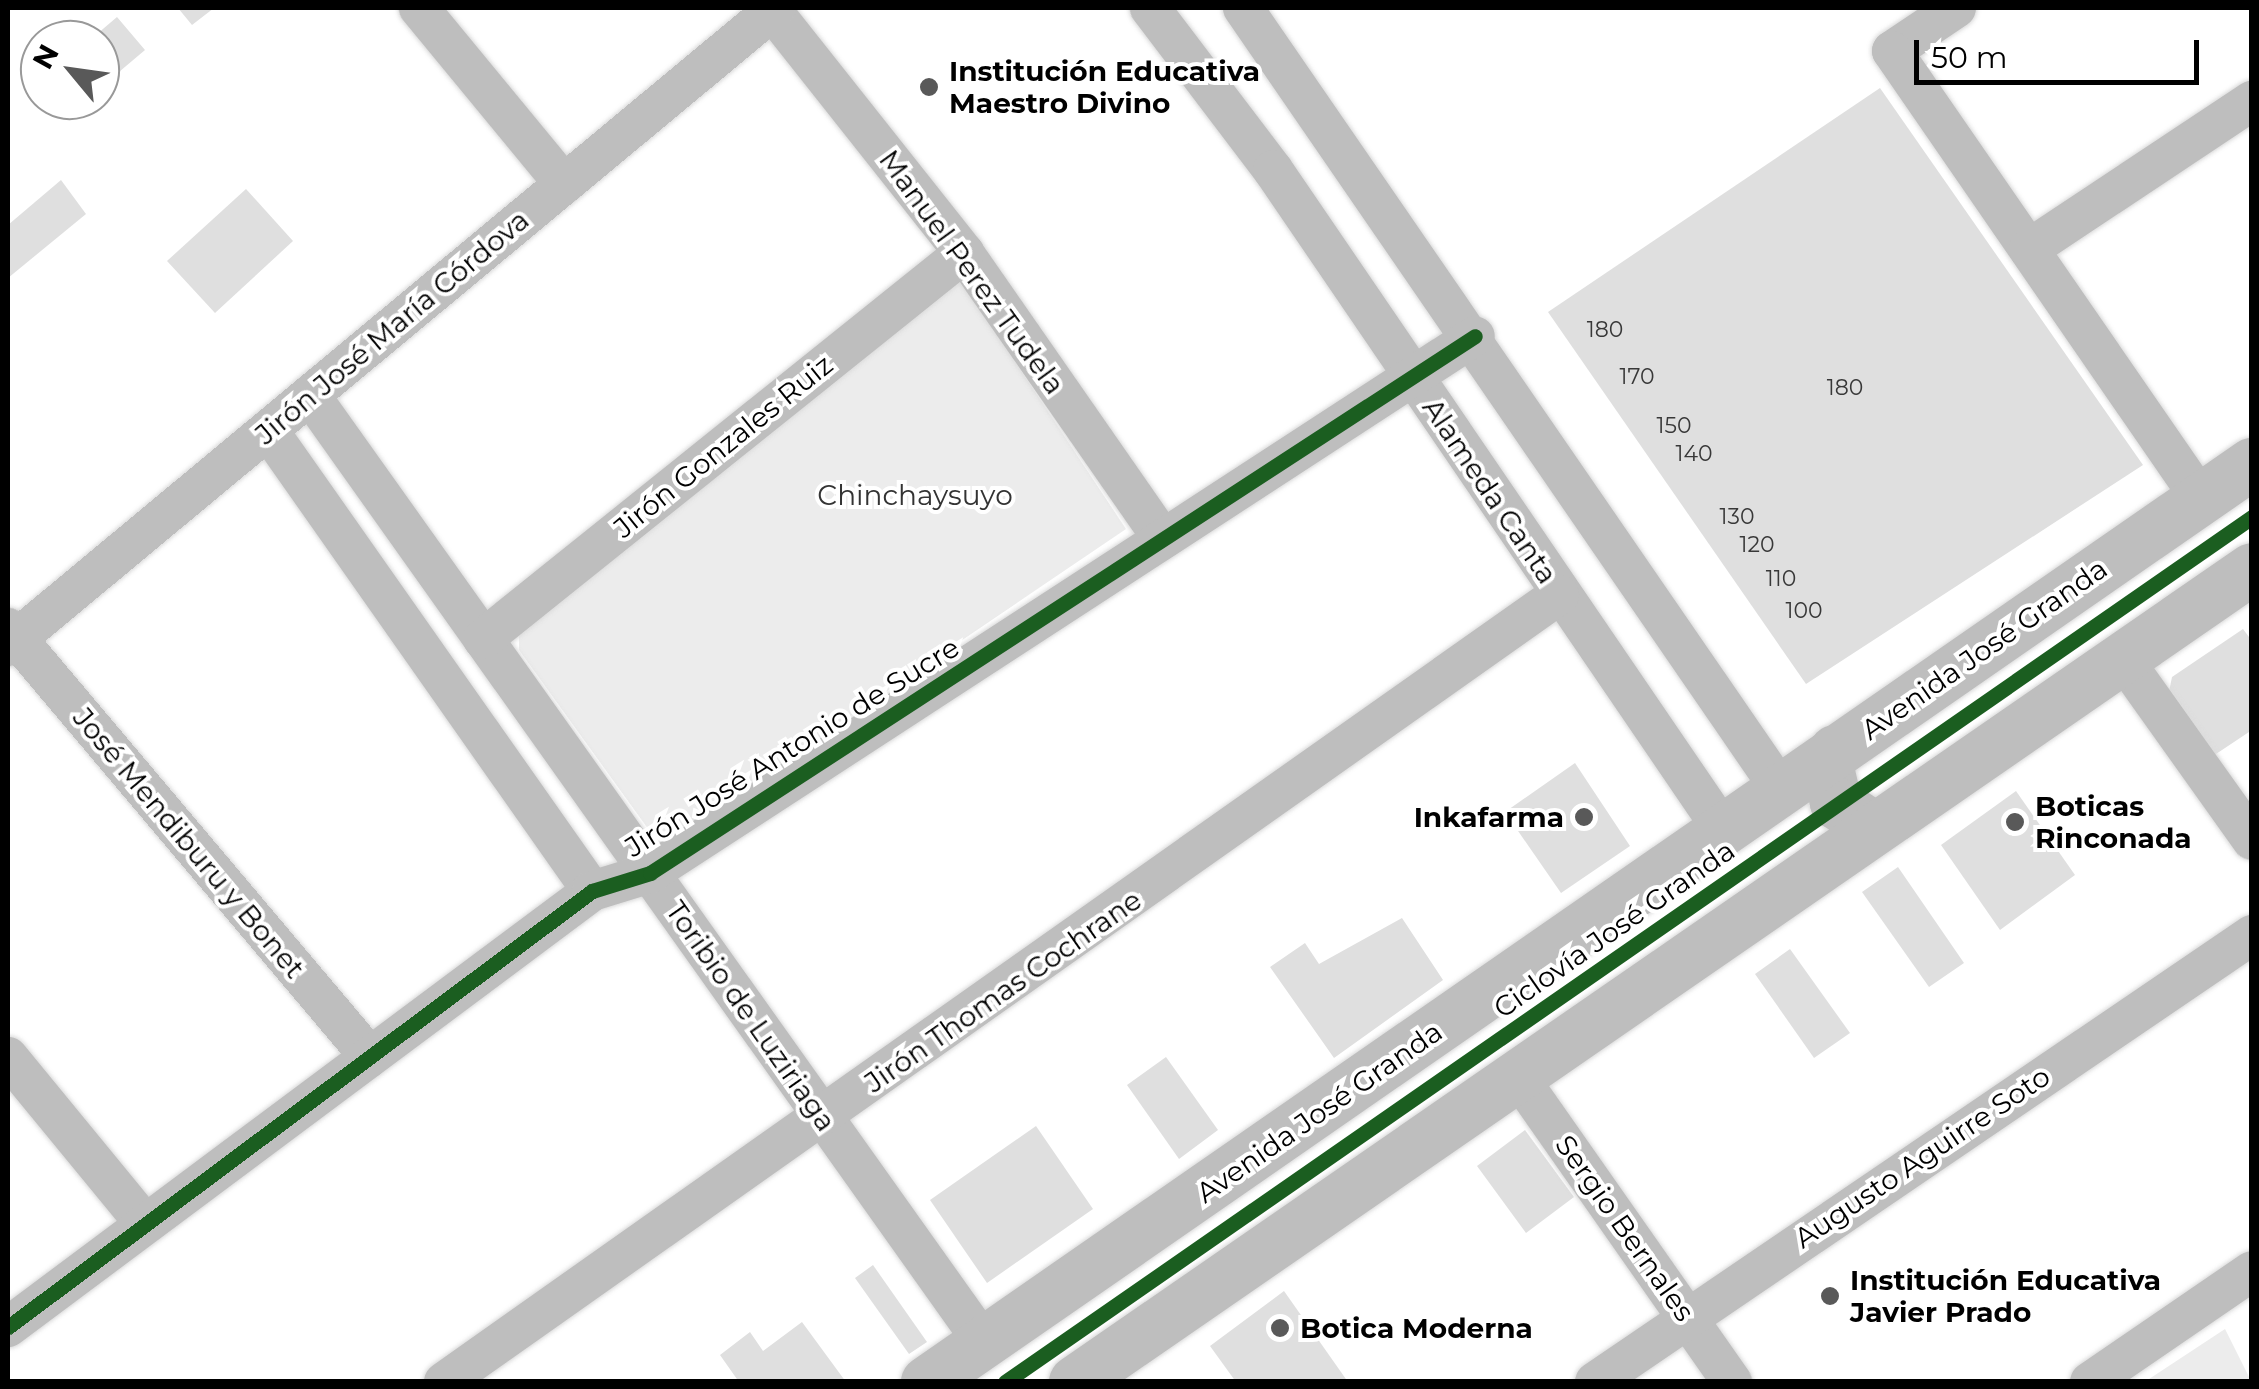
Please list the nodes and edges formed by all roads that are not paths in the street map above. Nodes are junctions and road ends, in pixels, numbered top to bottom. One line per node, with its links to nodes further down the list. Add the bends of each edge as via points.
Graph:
1 (419, 8): 7 (street)
2 (1150, 8): 11 (street, Alameda Canta)
3 (1243, 8): 10 (street)
4 (1956, 8): 8 (street, via 1892,51)
5 (773, 9): 7 (street, Jirón José María Córdova); 9 (street, Manuel Perez Tudela)
6 (2252, 101): 8 (street)
7 (564, 184): 12 (street, Jirón José María Córdova)
8 (2029, 249): 15 (street)
9 (964, 253): 16 (street, Manuel Perez Tudela); 20 (street, Jirón Gonzales Ruiz)
10 (1475, 336): 11 (street, Jirón José Antonio de Sucre); 23 (street)
11 (1413, 376): 16 (street, Jirón José Antonio de Sucre); 18 (street, Alameda Canta)
12 (310, 395): 13 (street, Jirón José María Córdova); 20 (street, Toribio de Luziriaga)
13 (268, 430): 19 (street, Jirón José María Córdova); 29 (street)
14 (2252, 464): 15 (main road, Avenida José Granda)
15 (2201, 499): 22 (main road, Avenida José Granda)
16 (1163, 539): 27 (street, Jirón José Antonio de Sucre)
17 (2252, 569): 21 (main road)
18 (1559, 595): 25 (street, Alameda Canta); 35 (street, Jirón Thomas Cochrane)
19 (11, 638): 33 (street, José Mendiburu y Bonet)
20 (483, 639): 27 (street, Toribio de Luziriaga)
21 (2123, 659): 24 (main road); 26 (street)
22 (1835, 751): 23 (main road, Avenida José Granda); 24 (main road, via 1828,768 1836,803)
23 (1782, 790): 25 (main road, Avenida José Granda)
24 (1874, 828): 31 (main road)
25 (1723, 830): 28 (main road, Avenida José Granda)
26 (2252, 840)
27 (650, 873): 29 (street, Jirón José Antonio de Sucre); 35 (street, Toribio de Luziriaga)
28 (1664, 874): 31 (main road, via 1699,876 1721,896); 40 (main road, Avenida José Granda)
29 (592, 891): 33 (street, Jirón José Antonio de Sucre)
30 (2252, 935): 38 (street, Augusto Aguirre Soto)
31 (1707, 944): 34 (main road)
32 (8, 1057): 36 (street)
33 (370, 1057): 36 (street, Jirón José Antonio de Sucre)
34 (1517, 1075): 38 (street, Sergio Bernales); 43 (main road)
35 (824, 1118): 40 (street, Toribio de Luziriaga); 41 (street, Jirón Thomas Cochrane)
36 (145, 1224): 39 (street, Jirón José Antonio de Sucre)
37 (2245, 1289): 46 (street)
38 (1687, 1316): 44 (street, Augusto Aguirre Soto); 45 (street, Sergio Bernales)
39 (8, 1327)
40 (984, 1343): 42 (main road, Avenida José Granda)
41 (444, 1382)
42 (927, 1382)
43 (1075, 1382)
44 (1594, 1382)
45 (1732, 1382)
46 (2090, 1382)

